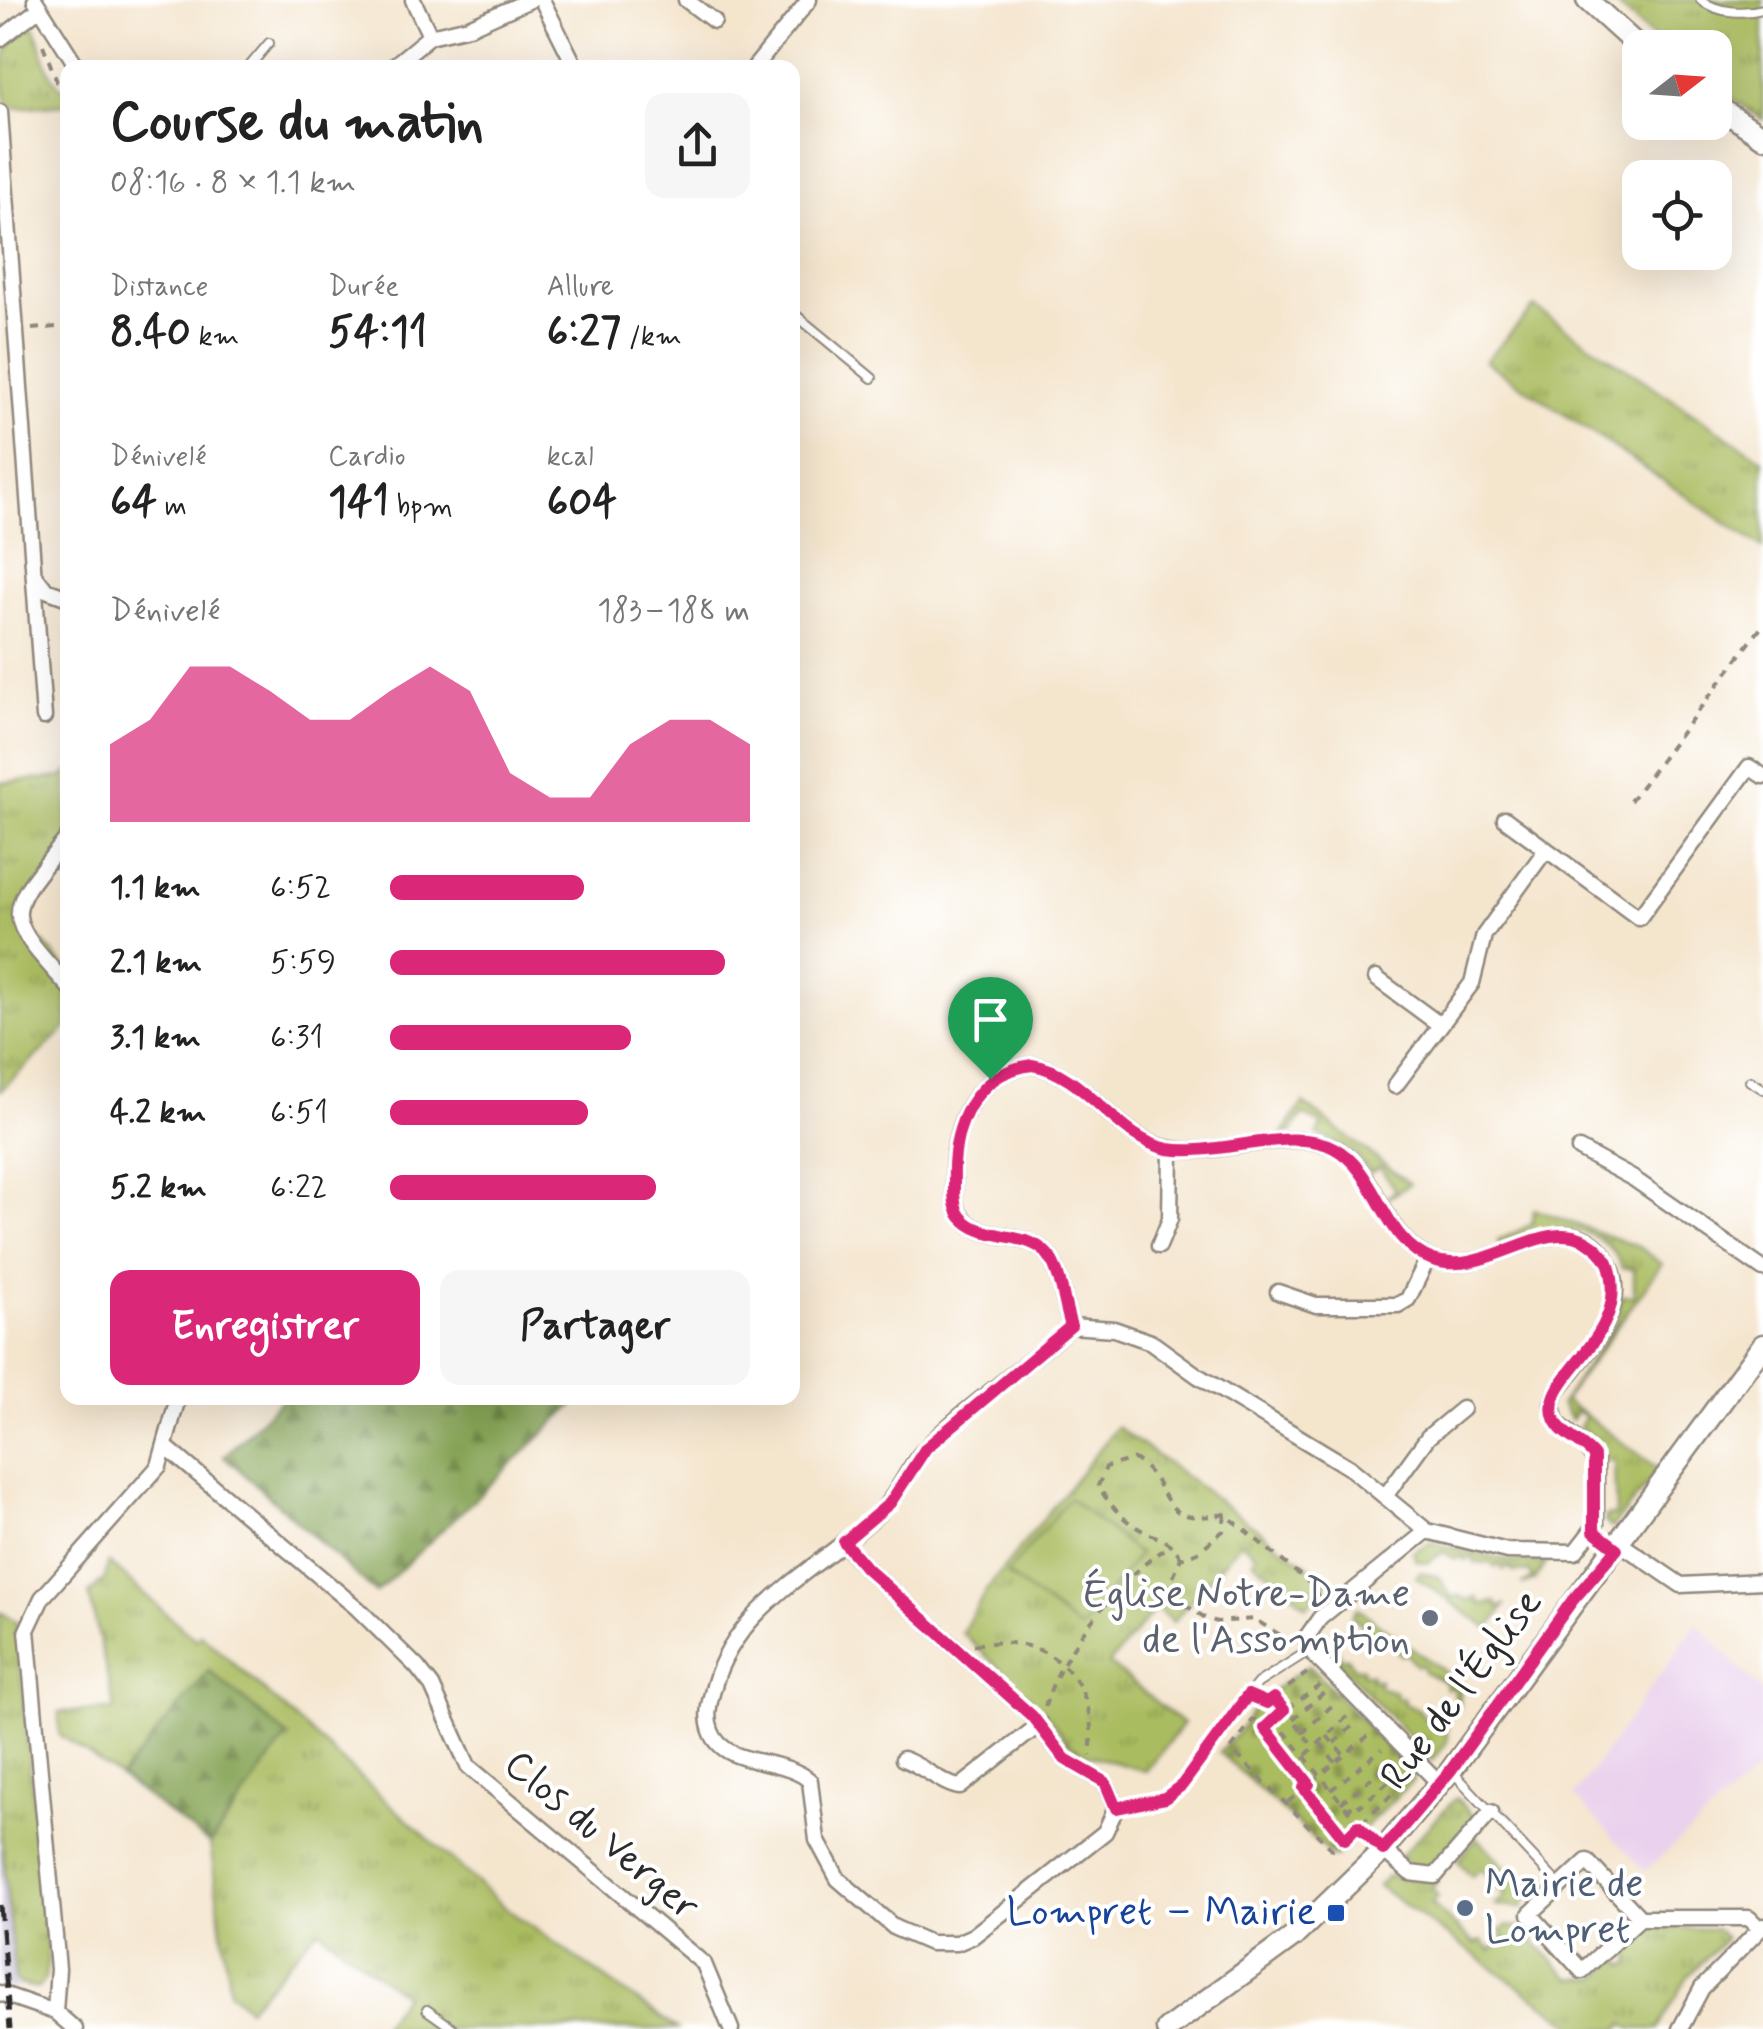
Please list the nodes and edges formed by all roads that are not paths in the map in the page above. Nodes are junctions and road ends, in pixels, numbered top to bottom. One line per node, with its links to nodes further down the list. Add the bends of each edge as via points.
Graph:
1 (413, 0): 12 (street)
2 (530, 0): 12 (street)
3 (542, 0): 18 (street)
4 (686, 0): 10 (street)
5 (809, 0): 19 (street)
6 (1587, 0): 11 (street)
7 (1701, 0): 9 (lane, via 1746,14)
8 (36, 6): 13 (street); 15 (street)
9 (1763, 9)
10 (714, 21)
11 (1622, 32)
12 (430, 36): 17 (street)
13 (0, 38)
14 (269, 44): 16 (lane)
15 (73, 60)
16 (255, 60)
17 (401, 60)
18 (572, 60)
19 (760, 60)
20 (0, 112): 25 (street)
21 (1732, 116): 22 (street)
22 (1763, 137)
23 (800, 319): 24 (lane)
24 (872, 378)
25 (33, 572): 26 (street, via 46,590); 27 (street)
26 (60, 595)
27 (44, 717)
28 (1763, 776): 31 (street, via 1749,766 1640,918)
29 (1505, 820): 31 (street)
30 (60, 847): 32 (street, via 20,894 13,917 24,943)
31 (1545, 850): 34 (street, via 1484,935 1474,978)
32 (60, 978)
33 (1376, 978): 34 (street)
34 (1440, 1025): 36 (street)
35 (1750, 1081): 37 (lane)
36 (1395, 1086)
37 (1763, 1090)
38 (1579, 1148): 42 (street)
39 (1171, 1149): 40 (street, via 1170,1219); 41 (street, via 1294,1140 1328,1144 1350,1159 1404,1240); 44 (street, via 1146,1140 1041,1066 998,1074 973,1100 954,1150 959,1214 978,1229 1048,1255)
40 (1160, 1246)
41 (1428, 1258): 43 (street, via 1408,1299 1398,1305 1316,1305); 51 (street, via 1478,1263 1551,1234 1587,1242 1608,1262 1610,1319 1552,1404 1560,1428 1596,1462)
42 (1763, 1269)
43 (1278, 1292)
44 (1071, 1326): 49 (street, via 1124,1330 1151,1342); 52 (street, via 926,1448 890,1503)
45 (1763, 1345): 53 (street, Rue de l'Église)
46 (176, 1405): 48 (street)
47 (1462, 1410): 49 (street, via 1428,1437)
48 (167, 1448): 69 (street, via 156,1470 42,1598 27,1630 58,1969); 73 (street, Clos du Verger, via 417,1667 468,1766 704,1964)
49 (1386, 1495): 50 (street)
50 (1427, 1531): 51 (street, via 1508,1551 1560,1554 1575,1552); 55 (street, via 1308,1630)
51 (1594, 1531): 53 (street)
52 (844, 1542): 57 (street); 61 (street, via 810,1565 729,1646 708,1715 723,1748 810,1780 818,1840 846,1886 912,1937 957,1943 1105,1832)
53 (1619, 1546): 54 (street, via 1681,1585); 59 (street, Rue de l'Église)
54 (1763, 1581)
55 (1310, 1650): 56 (lane, via 1280,1666); 59 (street)
56 (1228, 1720)
57 (1040, 1724): 58 (street, via 960,1786); 61 (street, via 1065,1759 1105,1782)
58 (903, 1759)
59 (1446, 1777): 62 (lane); 63 (street, Rue de l'Église)
60 (1165, 1798): 61 (lane)
61 (1116, 1808)
62 (1491, 1812): 63 (street, via 1435,1876 1410,1873); 64 (lane)
63 (1383, 1850): 74 (street, Rue de l'Église, via 1294,1937)
64 (1560, 1886): 65 (street, via 1587,1861); 65 (street, via 1530,1914 1582,1971)
65 (1640, 1918): 66 (street, via 1749,1918)
66 (1761, 1928): 70 (street, via 1702,1988)
67 (0, 1993): 69 (street)
68 (428, 2010): 72 (lane)
69 (55, 2012): 71 (street)
70 (1682, 2028)
71 (74, 2029)
72 (454, 2029)
73 (731, 2029)
74 (1167, 2029)

